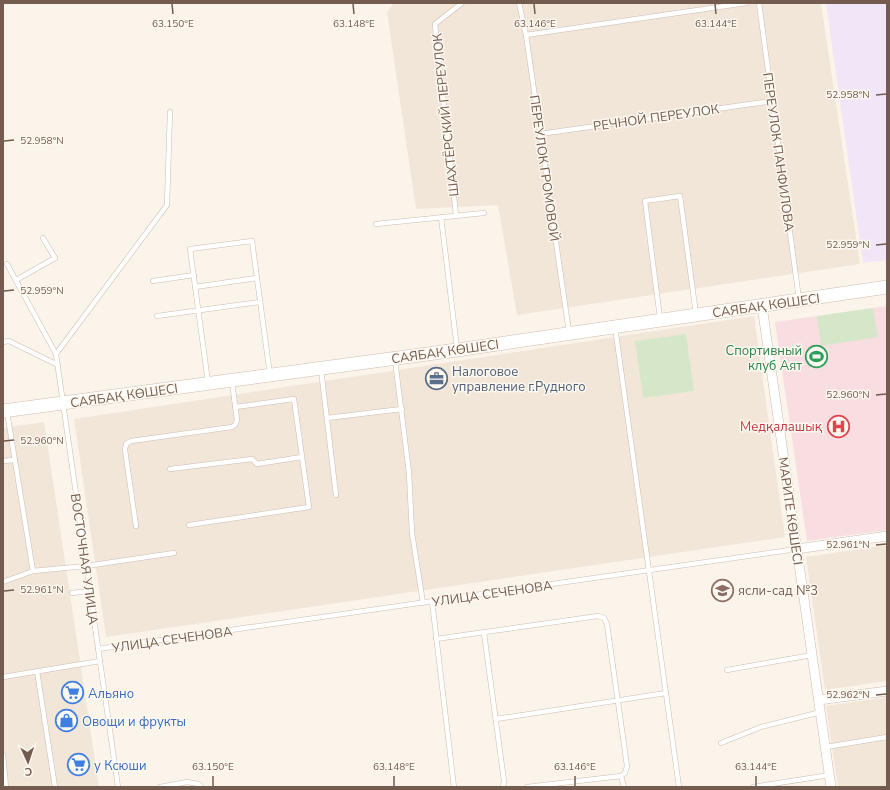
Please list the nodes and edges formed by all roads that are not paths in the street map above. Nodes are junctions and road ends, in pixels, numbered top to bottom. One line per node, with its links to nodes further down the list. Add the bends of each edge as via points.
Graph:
1 (462, 3): 10 (lane, ШАХТЁРСКИЙ ПЕРЕУЛОК, via 435,24)
2 (519, 3): 5 (lane, ПЕРЕУЛОК ГРОМОВОЙ)
3 (746, 3): 5 (lane)
4 (759, 3): 6 (lane, ПЕРЕУЛОК ПАНФИЛОВА)
5 (526, 35): 8 (lane, ПЕРЕУЛОК ГРОМОВОЙ)
6 (772, 101): 8 (lane, РЕЧНОЙ ПЕРЕУЛОК); 21 (lane, ПЕРЕУЛОК ПАНФИЛОВА)
7 (170, 112): 32 (lane, via 167,205)
8 (540, 134): 29 (lane, ПЕРЕУЛОК ГРОМОВОЙ)
9 (484, 213): 10 (lane)
10 (456, 215): 11 (lane)
11 (441, 217): 12 (lane); 31 (lane)
12 (376, 224)
13 (43, 238): 17 (lane, via 55,258)
14 (7, 264): 17 (lane, ВОСТОЧНАЯ УЛИЦА)
15 (194, 275): 16 (lane, via 190,249 252,241); 18 (lane); 19 (lane)
16 (257, 278): 19 (lane); 22 (lane)
17 (16, 280): 32 (lane, ВОСТОЧНАЯ УЛИЦА)
18 (153, 281)
19 (195, 286): 24 (lane)
20 (887, 287): 21 (street, САЯБАҚ КӨШЕСІ)
21 (800, 300): 23 (street, САЯБАҚ КӨШЕСІ)
22 (260, 302): 24 (lane); 36 (lane)
23 (762, 306): 25 (street, САЯБАҚ КӨШЕСІ); 52 (street, МАРИТЕ КӨШЕСІ)
24 (198, 310): 26 (lane); 38 (lane)
25 (696, 315): 27 (street, САЯБАҚ КӨШЕСІ); 27 (lane, via 680,196 645,201)
26 (157, 316)
27 (660, 321): 28 (street, САЯБАҚ КӨШЕСІ)
28 (615, 327): 29 (street, САЯБАҚ КӨШЕСІ); 55 (lane)
29 (570, 334): 31 (street, САЯБАҚ КӨШЕСІ)
30 (3, 342): 34 (lane, via 9,340)
31 (457, 350): 33 (street, САЯБАҚ КӨШЕСІ)
32 (56, 354): 34 (lane, ВОСТОЧНАЯ УЛИЦА)
33 (394, 358): 35 (street, САЯБАҚ КӨШЕСІ); 41 (lane)
34 (58, 364): 39 (lane, ВОСТОЧНАЯ УЛИЦА)
35 (321, 368): 36 (street, САЯБАҚ КӨШЕСІ); 43 (lane)
36 (270, 375): 37 (street, САЯБАҚ КӨШЕСІ)
37 (231, 380): 38 (street, САЯБАҚ КӨШЕСІ); 40 (lane)
38 (208, 384): 39 (street, САЯБАҚ КӨШЕСІ)
39 (63, 403): 42 (street, САЯБАҚ КӨШЕСІ); 54 (lane, ВОСТОЧНАЯ УЛИЦА)
40 (235, 406): 44 (lane, via 294,399); 50 (lane, via 236,420 232,427 130,441 126,444)
41 (402, 410): 43 (lane); 61 (lane, via 412,533)
42 (5, 411): 45 (lane)
43 (327, 418): 48 (lane)
44 (302, 457): 47 (lane, via 257,464 252,459); 49 (lane, via 309,507)
45 (15, 460): 46 (lane); 56 (lane)
46 (3, 461)
47 (170, 470)
48 (336, 495)
49 (189, 525)
50 (136, 526)
51 (887, 536): 52 (street, УЛИЦА СЕЧЕНОВА)
52 (797, 549): 55 (lane, УЛИЦА СЕЧЕНОВА); 65 (street, МАРИТЕ КӨШЕСІ)
53 (174, 553): 54 (lane)
54 (86, 566): 56 (lane); 58 (lane, ВОСТОЧНАЯ УЛИЦА)
55 (649, 570): 60 (lane, УЛИЦА СЕЧЕНОВА); 71 (lane)
56 (33, 572): 57 (lane)
57 (3, 582)
58 (90, 591): 59 (lane); 64 (lane, ВОСТОЧНАЯ УЛИЦА)
59 (72, 593)
60 (432, 601): 61 (lane, УЛИЦА СЕЧЕНОВА); 63 (lane)
61 (423, 603): 64 (lane, УЛИЦА СЕЧЕНОВА)
62 (484, 633): 63 (lane); 72 (lane, via 598,616 604,618); 75 (lane)
63 (436, 639): 87 (lane)
64 (98, 650): 66 (lane, ВОСТОЧНАЯ УЛИЦА)
65 (812, 655): 67 (lane); 73 (street, МАРИТЕ КӨШЕСІ)
66 (100, 661): 68 (lane); 84 (lane, ВОСТОЧНАЯ УЛИЦА)
67 (727, 670)
68 (37, 671): 69 (lane); 83 (lane)
69 (3, 677)
70 (887, 691): 73 (street)
71 (666, 693): 72 (lane); 91 (lane)
72 (618, 699): 75 (lane); 81 (lane, via 627,766 625,773)
73 (819, 700): 74 (street, МАРИТЕ КӨШЕСІ)
74 (821, 712): 77 (lane, via 761,727); 78 (street, МАРИТЕ КӨШЕСІ)
75 (496, 720): 88 (lane)
76 (887, 737): 78 (lane)
77 (721, 743)
78 (826, 747): 80 (street, МАРИТЕ КӨШЕСІ)
79 (3, 754): 82 (lane)
80 (830, 775): 92 (lane); 93 (street, МАРИТЕ КӨШЕСІ)
81 (620, 776): 89 (lane); 90 (lane)
82 (6, 787)
83 (55, 787)
84 (118, 787)
85 (160, 787): 86 (lane, via 187,782 199,784)
86 (201, 787)
87 (454, 787)
88 (503, 787)
89 (527, 787)
90 (624, 787)
91 (679, 787)
92 (753, 787)
93 (831, 787)

